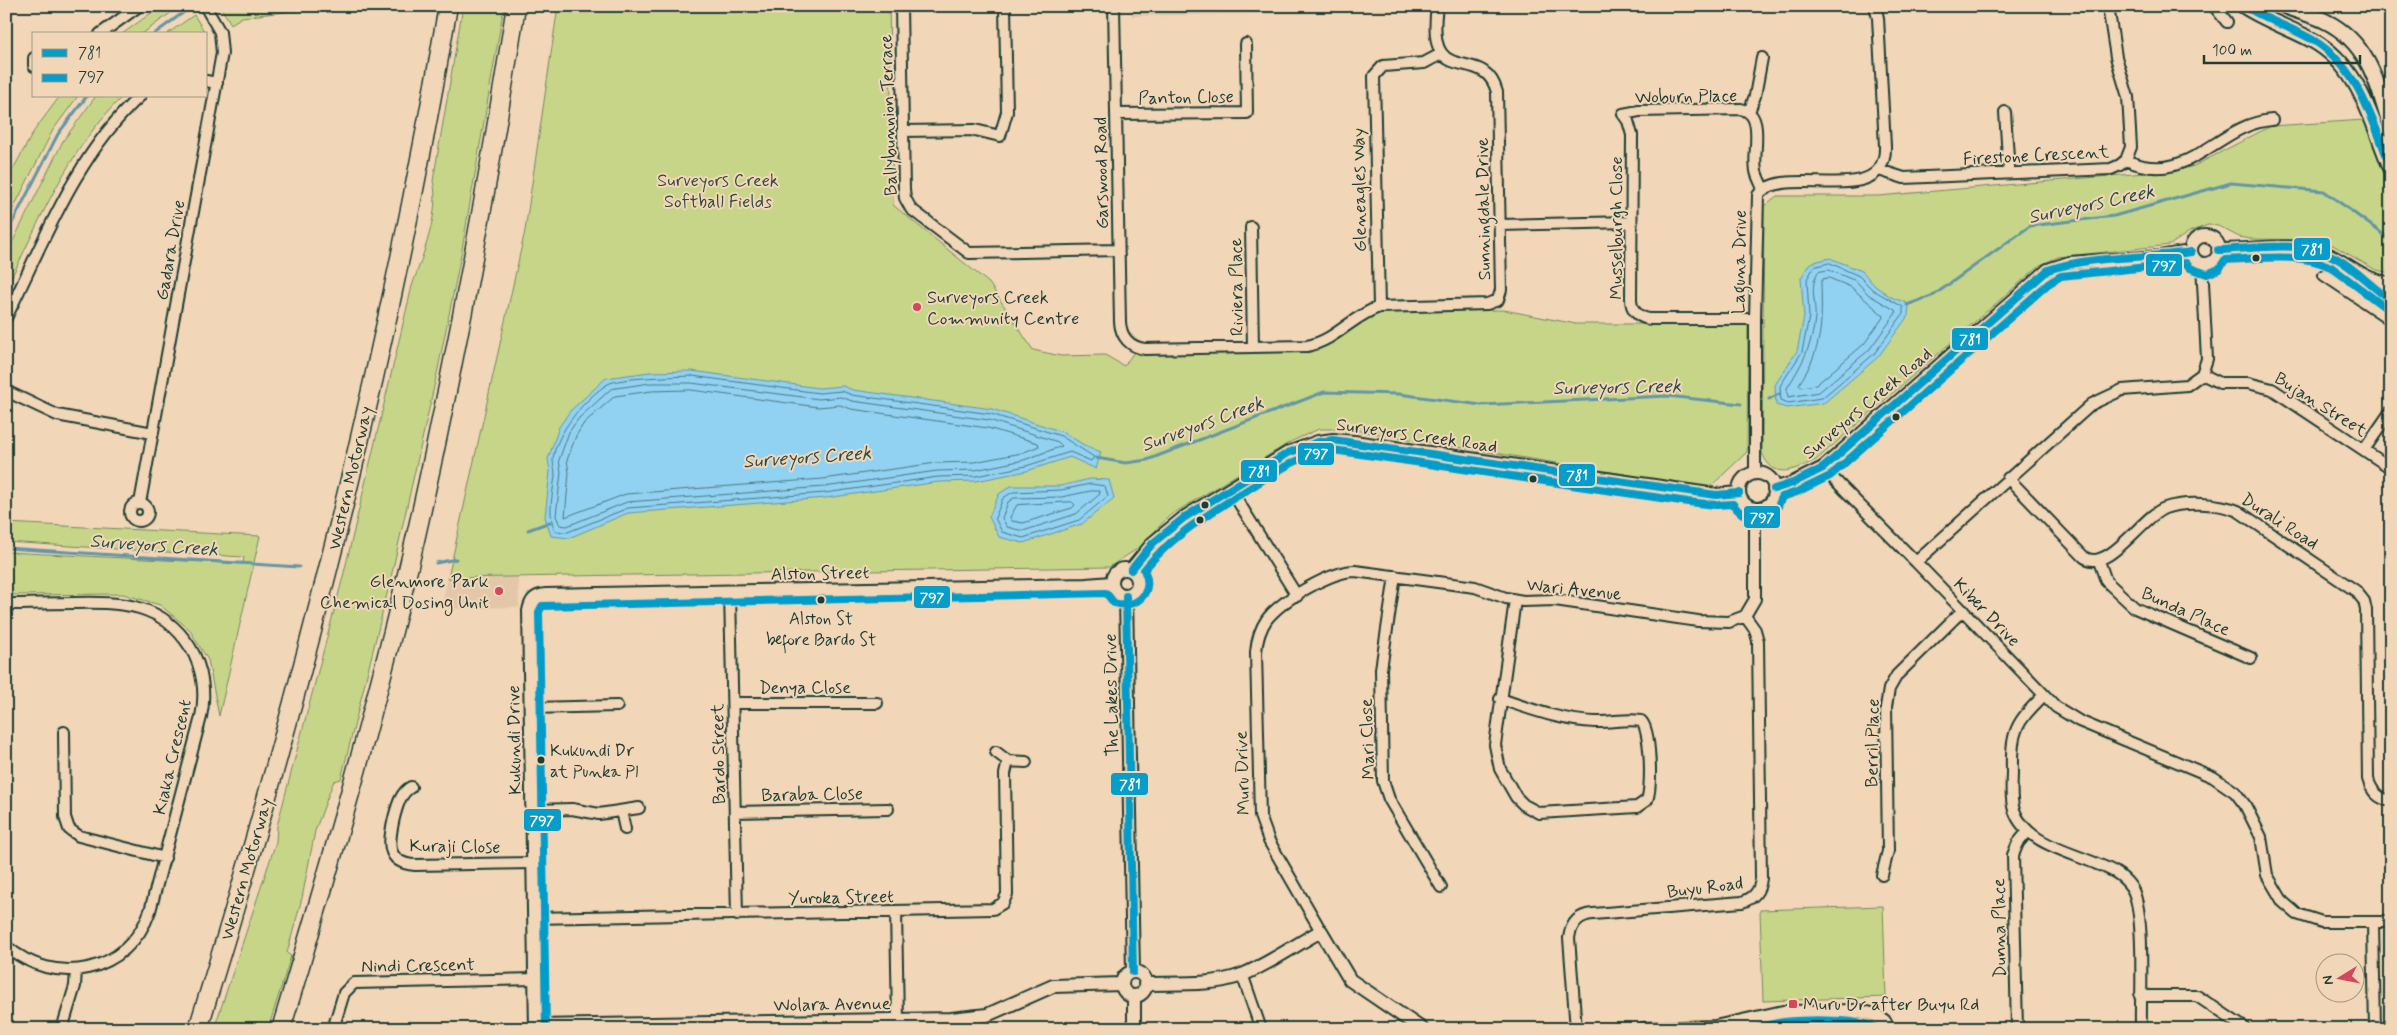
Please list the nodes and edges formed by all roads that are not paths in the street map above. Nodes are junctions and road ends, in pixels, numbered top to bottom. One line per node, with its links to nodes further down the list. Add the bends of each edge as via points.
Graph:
1 (139, 6): 15 (street)
2 (205, 6): 19 (street, Gadara Drive, via 221,37 222,52)
3 (448, 6): 119 (highway, Western Motorway, via 385,327 331,558 282,746)
4 (516, 6): 120 (highway, via 484,203 414,541 363,744)
5 (901, 6): 27 (street, Ballybunnion Terrace)
6 (1005, 6): 27 (street, via 1007,112 1000,136 976,130)
7 (1114, 6): 23 (street, Garswood Road)
8 (1437, 6): 17 (street, via 1436,42)
9 (1875, 6): 30 (street, via 1886,154)
10 (2108, 6): 28 (street, Firestone Crescent, via 2116,57 2128,97 2131,146)
11 (2214, 6): 14 (street)
12 (2244, 6): 29 (main road, via 2313,41 2341,62 2360,90)
13 (2285, 6): 26 (main road, via 2325,21 2355,43 2374,73)
14 (2227, 22)
15 (103, 32)
16 (1246, 44): 23 (street, Panton Close, via 1247,112)
17 (1441, 54): 34 (street, Sunningdale Drive, via 1451,62 1479,68 1490,77 1496,88); 44 (street, Gleneagles Way, via 1424,63 1382,66 1372,72)
18 (1762, 58): 21 (street, Woburn Place)
19 (211, 82): 53 (street, Gadara Drive)
20 (138, 98): 45 (street, via 110,128 85,163)
21 (1749, 112): 24 (street, Woburn Place, via 1741,109); 32 (street, Woburn Place, via 1755,122 1756,171)
22 (2005, 112): 31 (street)
23 (1116, 114): 36 (street, Garswood Road)
24 (1623, 114): 33 (street, Musselburgh Close, via 1632,135)
25 (2272, 120): 28 (street, via 2251,123 2178,165 2148,167)
26 (2391, 129)
27 (903, 131): 36 (street, Ballybunnion Terrace, via 906,202 915,213 964,251 981,254)
28 (2126, 160): 31 (street, Firestone Crescent, via 2111,168)
29 (2391, 168)
30 (1879, 170): 31 (street, Firestone Crescent, via 1904,178); 32 (street, Laguna Drive, via 1857,181 1779,184)
31 (2009, 172)
32 (1763, 189): 46 (street, Laguna Drive, via 1756,202)
33 (1631, 222): 34 (street); 46 (street, Musselburgh Close, via 1631,303 1639,316 1649,319)
34 (1500, 225): 44 (street, Sunningdale Drive, via 1501,290 1496,302)
35 (1251, 227): 49 (street, Riviera Place)
36 (1118, 250): 48 (street, Garswood Road, via 1120,322)
37 (2218, 250): 38 (street, via 2216,242 2204,236 2196,239); 39 (street, via 2302,248); 40 (street, via 2213,261)
38 (2191, 252): 40 (street, via 2194,259); 55 (street, Surveyors Creek Road, via 2069,263 2048,270)
39 (2336, 258): 42 (street, via 2379,281); 43 (street)
40 (2202, 264): 50 (street, via 2208,359)
41 (2324, 275): 47 (street)
42 (2391, 283)
43 (2391, 300)
44 (1379, 307): 49 (street, Sunningdale Drive, via 1317,344)
45 (6, 318)
46 (1754, 319): 57 (street, Laguna Drive)
47 (2391, 320)
48 (1126, 339): 49 (street, Sunningdale Drive, via 1145,349)
49 (1253, 347)
50 (2202, 374): 54 (street, Bujan Street, via 2220,383 2248,383 2272,389); 58 (street, via 2187,385 2131,389 2103,397)
51 (6, 391): 53 (street, via 57,416)
52 (2391, 411): 54 (street)
53 (153, 432): 62 (street, Gadara Drive)
54 (2364, 450): 56 (street, Bujan Street)
55 (1823, 468): 59 (street, Surveyors Creek Road); 65 (street, Kiber Drive)
56 (2391, 468)
57 (1755, 473): 59 (street, via 1770,479); 61 (street, via 1745,477)
58 (2008, 478): 64 (street, via 2084,557); 65 (street)
59 (1774, 489): 63 (street, via 1769,504)
60 (1231, 490): 61 (street, Surveyors Creek Road, via 1295,450 1333,440 1707,494); 66 (street, Surveyors Creek Road, via 1185,518 1153,543); 71 (street)
61 (1739, 493): 63 (street, via 1744,503)
62 (140, 503)
63 (1754, 509): 76 (street, via 1756,593)
64 (2099, 561): 77 (street, Bunda Place, via 2106,581 2135,608); 89 (street, Durali Road, via 2166,507 2217,505 2238,511 2356,590 2366,610 2368,779 2374,792)
65 (1916, 562): 75 (street, Kiber Drive)
66 (1132, 570): 68 (street, via 1120,570); 70 (street, via 1138,577 1138,585 1134,593)
67 (1395, 576): 71 (street, Wari Avenue, via 1346,571); 72 (street, Wari Avenue, via 1475,588); 100 (street, Mari Close, via 1381,669 1383,781 1389,799)
68 (1112, 583): 69 (street, Alston Street); 70 (street, via 1118,594)
69 (730, 592): 73 (street, Alston Street, via 546,595); 80 (street, Bardo Street)
70 (1126, 596): 109 (street, The Lakes Drive)
71 (1296, 596): 106 (street, Muru Drive, via 1269,617 1257,645 1259,809 1269,841)
72 (1515, 600): 76 (street, Wari Avenue, via 1555,600 1711,622 1729,622); 79 (street)
73 (531, 602): 83 (street, Kukundi Drive)
74 (6, 604): 97 (street, Kiaka Crescent, via 112,602 131,605 163,619 189,645 201,674 203,706)
75 (1962, 610): 78 (street, Kiber Drive); 99 (street, Berril Place, via 1900,670 1889,689 1886,708 1888,851)
76 (1746, 616): 125 (street, Buyu Road, via 1758,641 1759,890 1742,902 1592,914 1578,919 1569,938)
77 (2251, 658)
78 (2043, 696): 96 (street, via 2020,721 2012,744 2013,804 2017,817); 105 (street, Kiber Drive, via 2070,716 2212,777 2235,792 2261,837 2267,875 2283,902 2297,914 2322,922)
79 (1500, 699): 79 (street, via 1495,738 1497,758 1516,797 1524,805 1533,811 1546,813 1637,807 1647,800 1650,791 1648,735 1641,721 1578,721)
80 (733, 703): 81 (street, Denya Close); 94 (street, Bardo Street)
81 (877, 703)
82 (617, 706): 83 (street)
83 (531, 708): 92 (street, Kukundi Drive)
84 (64, 732): 97 (street, via 65,817 69,829 79,836)
85 (996, 752): 86 (street)
86 (1008, 761): 87 (street); 101 (street, Yuroka Street, via 1007,894 1003,903 989,910)
87 (1026, 762)
88 (411, 787): 98 (street, Kuraji Close, via 400,800 390,836 391,850 400,861 416,865)
89 (2391, 801)
90 (639, 808): 93 (street)
91 (888, 809): 94 (street, Baraba Close)
92 (532, 810): 93 (street, via 572,809 599,814); 98 (street, Kukundi Drive)
93 (622, 811): 95 (street)
94 (735, 812): 102 (street, Bardo Street)
95 (624, 829)
96 (2028, 831): 115 (street, via 2041,840 2112,870 2131,887 2139,908); 128 (street, Dunna Place, via 2018,843 2014,855)
97 (165, 858): 108 (street, Kiaka Crescent, via 145,923 132,942 116,956)
98 (533, 863): 103 (street, Kukundi Drive)
99 (1882, 875)
100 (1441, 887)
101 (896, 912): 102 (street, Yuroka Street); 116 (street)
102 (737, 915): 103 (street, Yuroka Street)
103 (534, 918): 111 (street, Kukundi Drive)
104 (2391, 922): 105 (street, Kiber Drive)
105 (2374, 923): 131 (street)
106 (1320, 931): 110 (street); 124 (street, Muru Drive, via 1350,980)
107 (6, 946): 108 (street, Kiaka Crescent, via 40,966)
108 (76, 970): 118 (street, via 75,986)
109 (1133, 972): 112 (street, via 1126,975); 113 (street, via 1143,977)
110 (1242, 974): 113 (street, via 1209,982); 123 (street)
111 (536, 979): 117 (street, Kukundi Drive); 121 (street, Nindi Crescent, via 354,983 344,993)
112 (1122, 984): 114 (street, via 1124,991); 116 (street, Wolara Avenue, via 1053,986 979,1017)
113 (1145, 984): 114 (street, via 1143,991)
114 (1134, 996): 122 (street)
115 (2140, 996): 129 (street); 130 (street, via 2197,996)
116 (898, 1020): 117 (street, Wolara Avenue)
117 (536, 1027)
118 (62, 1029)
119 (198, 1029)
120 (281, 1029)
121 (333, 1029)
122 (1134, 1029)
123 (1261, 1029)
124 (1422, 1029)
125 (1576, 1029)
126 (1644, 1029): 127 (street, via 1716,1027 1784,1012 1860,1011 1876,1015)
127 (1889, 1029)
128 (2017, 1029)
129 (2141, 1029)
130 (2246, 1029)
131 (2375, 1029)

